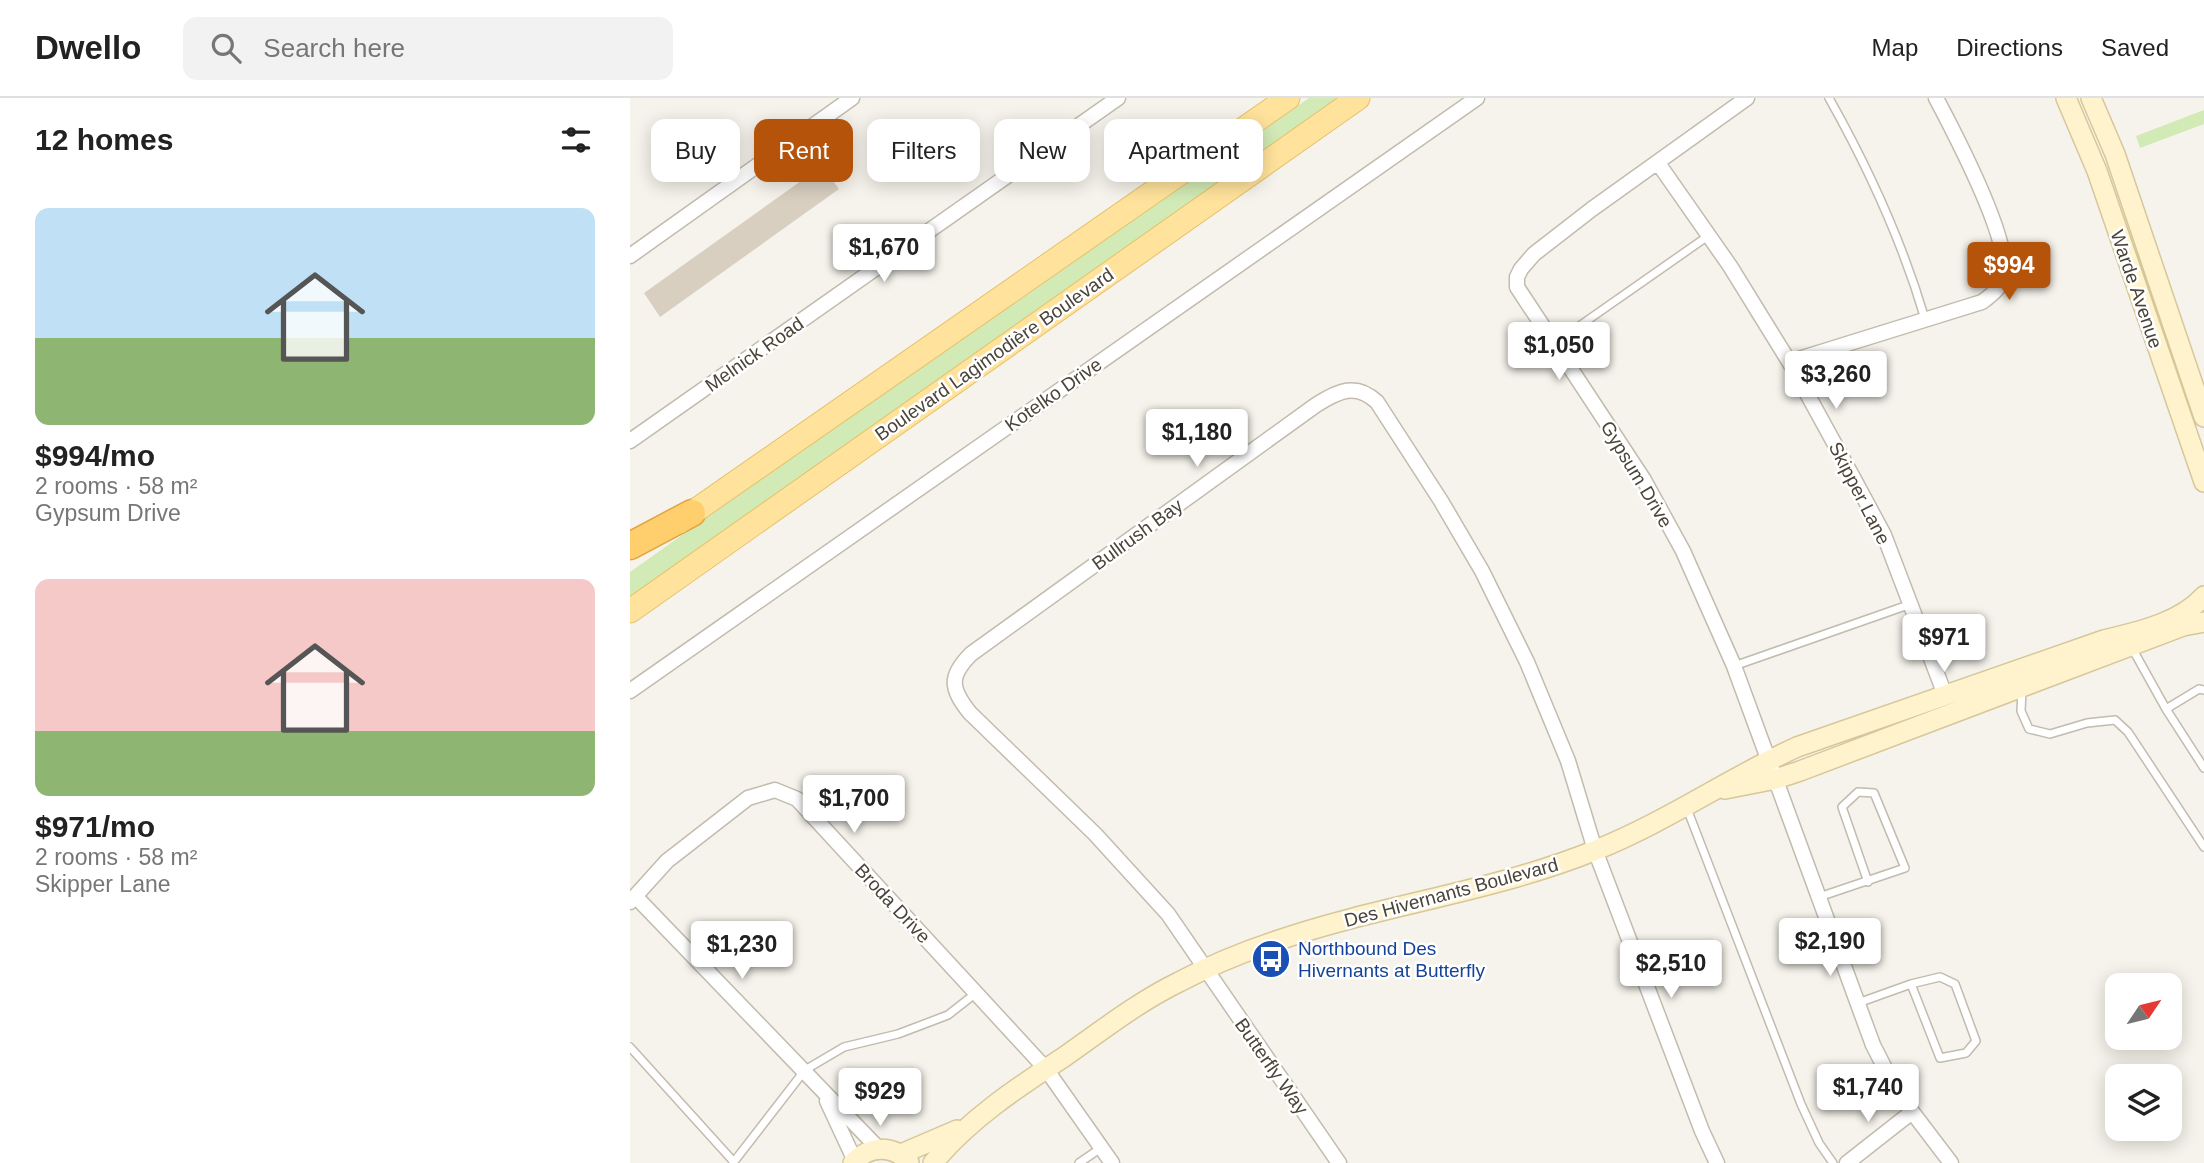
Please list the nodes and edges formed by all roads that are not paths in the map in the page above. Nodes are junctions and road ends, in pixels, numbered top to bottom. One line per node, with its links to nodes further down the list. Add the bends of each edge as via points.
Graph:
1 (852, 98): 13 (street)
2 (1118, 98): 18 (street, Melnick Road)
3 (1288, 98): 20 (main road)
4 (1358, 98): 25 (main road, Boulevard Lagimodière Boulevard)
5 (1477, 98): 31 (street, Kotelko Drive)
6 (1747, 98): 11 (street, Gypsum Drive)
7 (1829, 98): 14 (lane, via 1886,207)
8 (1936, 98): 14 (street, via 1990,214 2004,273 2000,286 1982,302)
9 (2066, 98): 19 (street, Warde Avenue, via 2097,171)
10 (2091, 98): 17 (street, Warde Avenue, via 2115,154)
11 (1658, 163): 12 (street, Skipper Lane); 15 (street, Gypsum Drive, via 1592,209 1521,269 1517,278 1521,295)
12 (1709, 236): 15 (lane); 16 (street, Skipper Lane)
13 (630, 256)
14 (1926, 320): 16 (street)
15 (1554, 344): 28 (street, Gypsum Drive, via 1657,504)
16 (1789, 362): 24 (street, Skipper Lane, via 1884,535)
17 (2204, 417)
18 (630, 441)
19 (2204, 482)
20 (692, 513): 21 (highway); 22 (main road)
21 (630, 547)
22 (630, 557)
23 (2204, 596): 32 (street, Des Hivernants Boulevard, via 2191,609 2140,631)
24 (1911, 604): 28 (lane); 32 (street, Skipper Lane)
25 (630, 611)
26 (2204, 622): 27 (street, Des Hivernants Boulevard)
27 (2131, 647): 29 (street, Des Hivernants Boulevard); 33 (lane)
28 (1734, 666): 34 (street, Gypsum Drive)
29 (2022, 688): 36 (street, Des Hivernants Boulevard); 39 (lane, via 2021,711 2029,729 2050,734 2115,720 2128,732)
30 (2204, 690): 33 (lane)
31 (630, 691)
32 (1945, 695): 34 (street, Des Hivernants Boulevard)
33 (2165, 709): 35 (lane)
34 (1769, 760): 36 (street, Gypsum Drive); 37 (street, Des Hivernants Boulevard)
35 (2204, 768)
36 (1776, 779): 37 (street, Des Hivernants Boulevard); 42 (street, Gypsum Drive)
37 (1713, 791): 38 (street, Des Hivernants Boulevard)
38 (1686, 805): 40 (street, Des Hivernants Boulevard); 64 (lane, via 1801,1104)
39 (2204, 847)
40 (1595, 850): 44 (street, Des Hivernants Boulevard, via 1509,878 1277,940); 44 (street, Bullrush Bay, via 1568,761 1482,571 1377,402 1356,389 1344,390 1316,405 971,654 954,678 959,699 970,713 1133,873 1168,914); 63 (street)
41 (1868, 882): 41 (lane, via 1905,868 1874,793 1858,792 1842,807); 42 (lane)
42 (1819, 897): 47 (street, Gypsum Drive)
43 (633, 900): 46 (street, Broda Drive, via 667,861 748,798 775,790 797,799); 50 (street)
44 (1205, 970): 49 (street, Des Hivernants Boulevard, via 1152,998); 62 (street, Butterfly Way)
45 (1911, 984): 45 (lane, via 1940,977 1955,984 1976,1041 1966,1053 1940,1058); 47 (lane)
46 (976, 993): 49 (street, Broda Drive); 50 (lane, via 948,1015 844,1047)
47 (1857, 1003): 52 (street, Gypsum Drive, via 1886,1073)
48 (630, 1047): 58 (lane)
49 (1046, 1069): 53 (street, Des Hivernants Boulevard); 54 (street, Broda Drive)
50 (805, 1070): 51 (street); 58 (lane)
51 (822, 1090): 55 (street); 57 (street)
52 (1912, 1112): 65 (street); 66 (street, Gypsum Drive)
53 (974, 1121): 56 (street, Des Hivernants Boulevard); 59 (street, Des Hivernants Boulevard)
54 (1101, 1147): 60 (lane); 61 (street, Broda Drive)
55 (879, 1149): 56 (street); 57 (street)
56 (905, 1159)
57 (854, 1162)
58 (733, 1163)
59 (933, 1163)
60 (1079, 1163)
61 (1112, 1163)
62 (1339, 1163)
63 (1717, 1163)
64 (1833, 1163)
65 (1847, 1163)
66 (1951, 1163)

